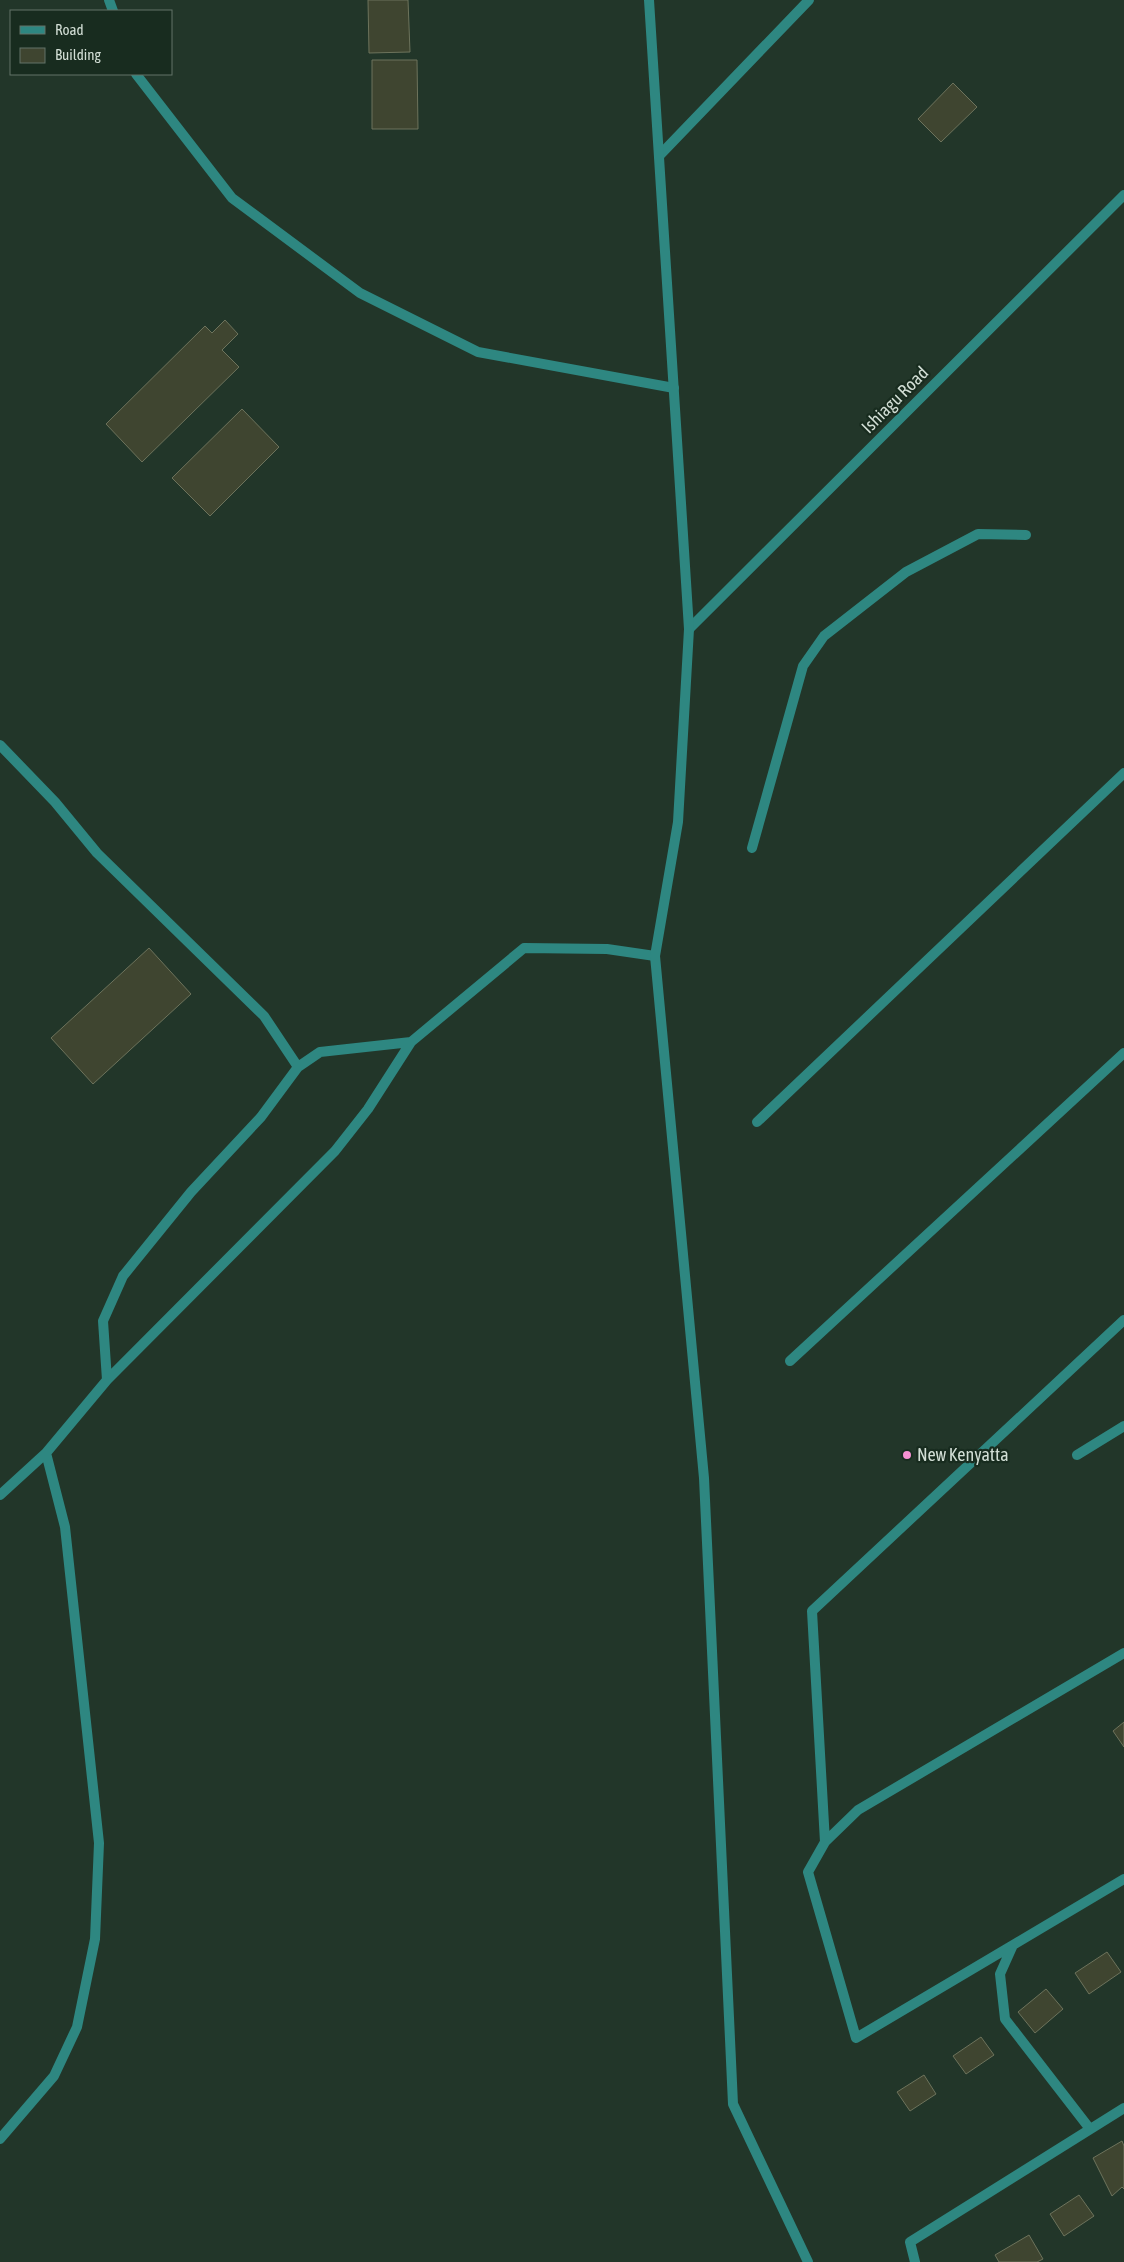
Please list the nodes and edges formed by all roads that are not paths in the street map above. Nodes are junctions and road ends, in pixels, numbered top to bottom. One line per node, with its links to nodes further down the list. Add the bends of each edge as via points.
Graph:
1 (649, 0): 4 (street)
2 (810, 0): 4 (street)
3 (137, 75): 6 (street, via 232,198 360,293 478,352)
4 (659, 156): 6 (street)
5 (1124, 194): 8 (street, Ishiagu Road)
6 (674, 388): 8 (street)
7 (1026, 535): 11 (street, via 978,534 906,572 824,636 803,666)
8 (689, 629): 12 (street, via 678,822)
9 (0, 745): 15 (street, via 55,802 97,853 264,1016)
10 (1124, 774): 16 (street)
11 (752, 848)
12 (655, 956): 13 (street, via 607,949 524,948); 31 (street, via 704,1478 733,2104)
13 (411, 1042): 15 (street, via 320,1052); 19 (street, via 335,1151)
14 (1124, 1053): 18 (street)
15 (298, 1067): 19 (street, via 261,1116 191,1192 123,1276 103,1321)
16 (757, 1122)
17 (1124, 1320): 25 (street, via 812,1612)
18 (790, 1362)
19 (107, 1380): 21 (street)
20 (1124, 1426): 22 (street)
21 (46, 1453): 23 (street); 30 (street, via 65,1527 98,1833 95,1939 77,2027 54,2076)
22 (1078, 1454)
23 (0, 1495)
24 (1124, 1653): 25 (street, via 858,1810)
25 (825, 1842): 27 (street, via 808,1872 856,2038)
26 (1124, 1878): 27 (street)
27 (1013, 1945): 29 (street, via 1000,1974 1005,2019)
28 (1124, 2108): 29 (street)
29 (1090, 2129): 32 (street, via 910,2242)
30 (0, 2139)
31 (808, 2262)
32 (915, 2262)

